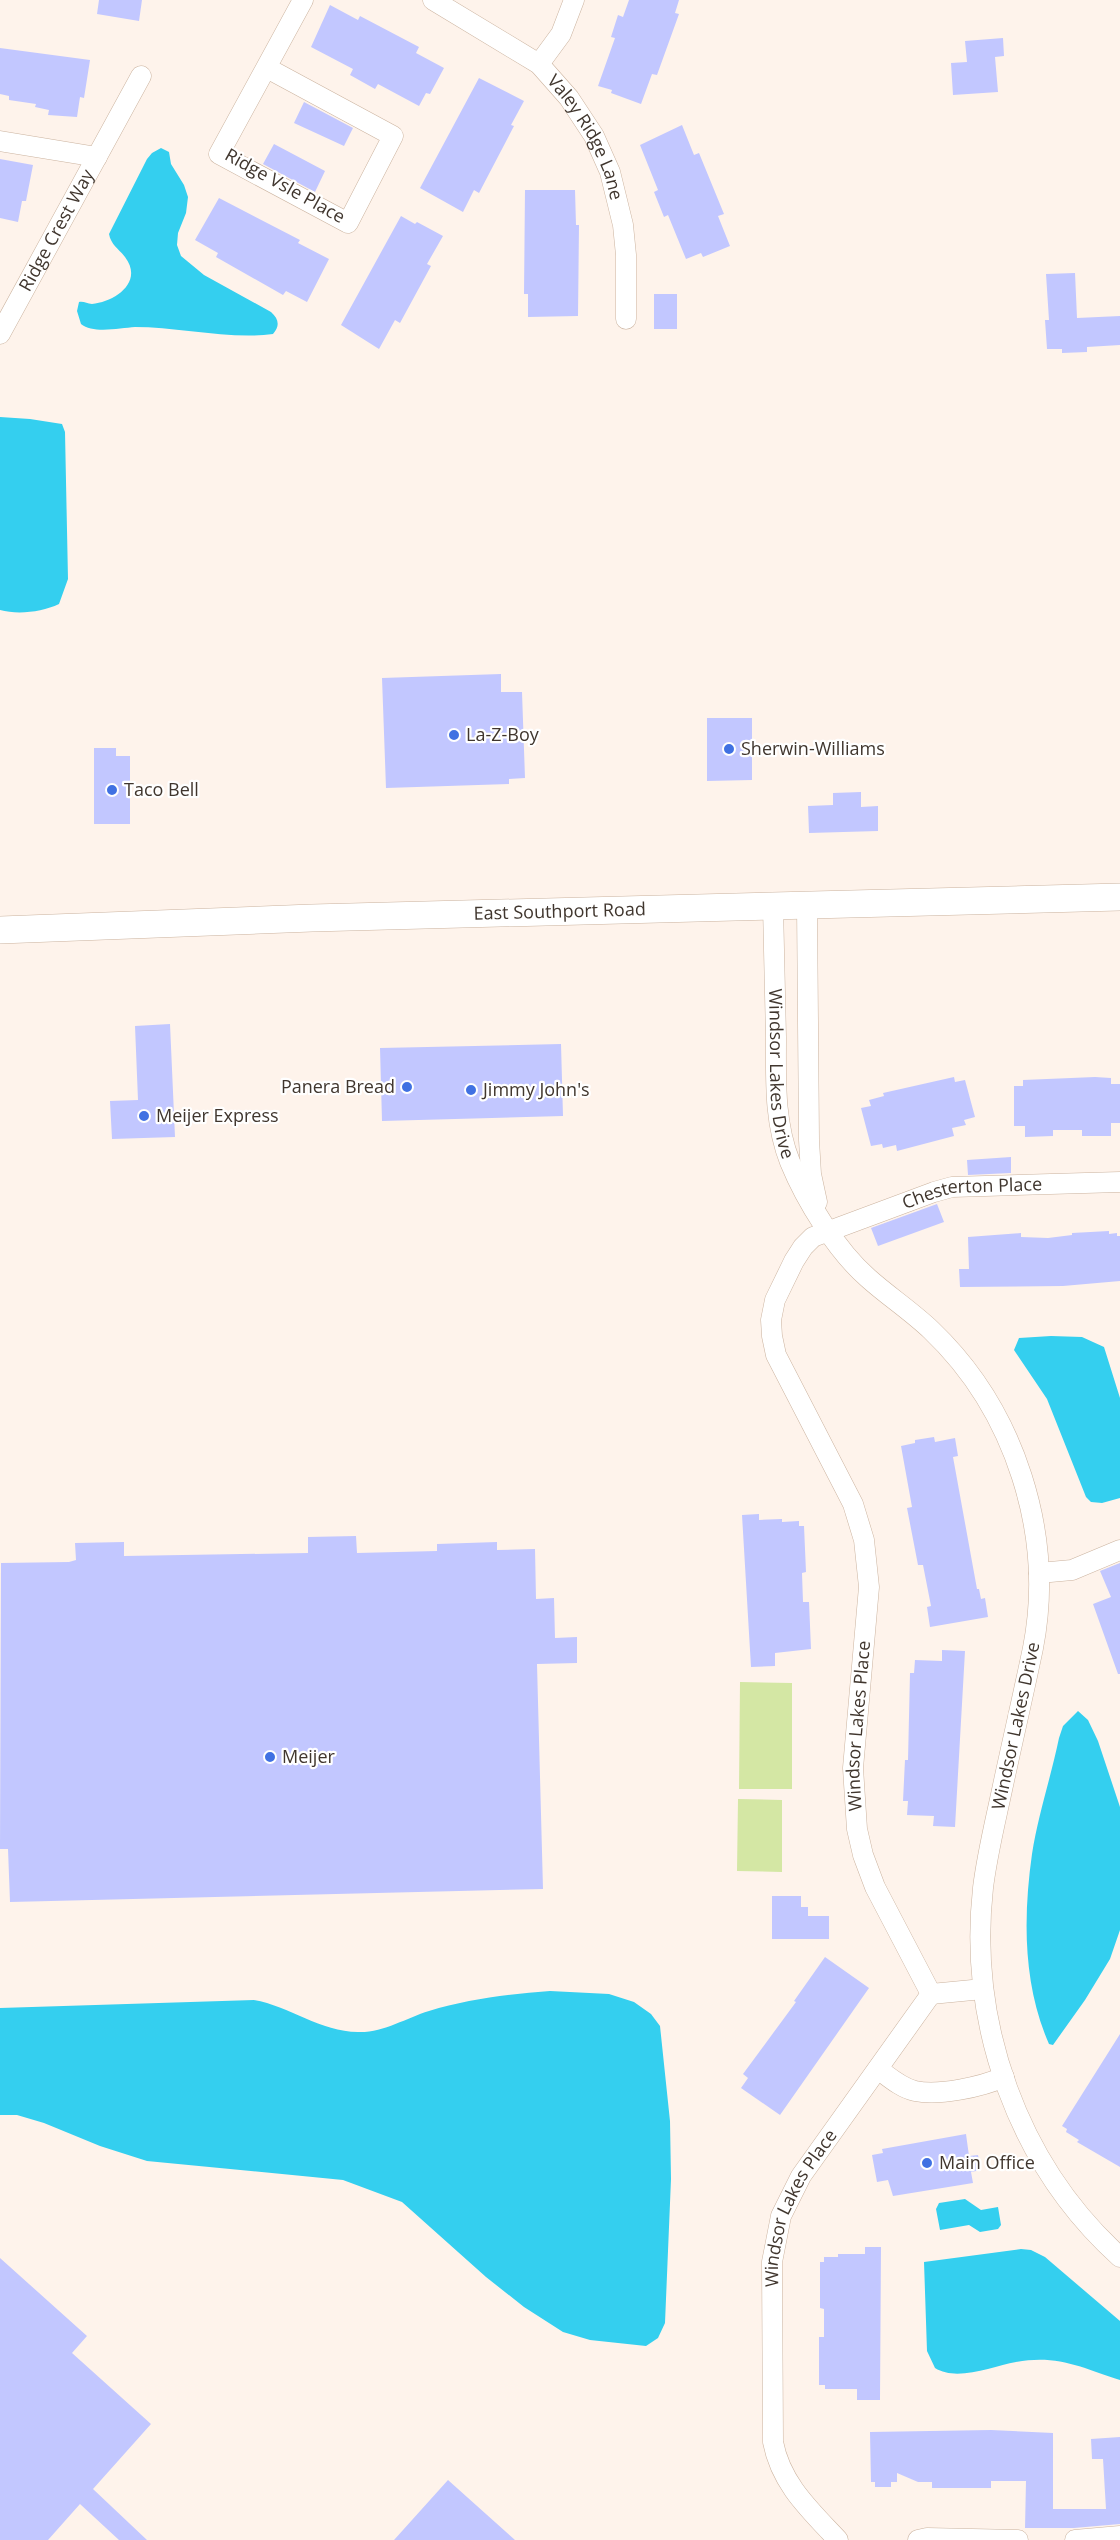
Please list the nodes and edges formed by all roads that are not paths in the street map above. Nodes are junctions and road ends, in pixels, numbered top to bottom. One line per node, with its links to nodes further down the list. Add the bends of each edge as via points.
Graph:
1 (303, 0): 6 (street, Ridge Vsle Place)
2 (433, 0): 4 (street, Valey Ridge Lane)
3 (574, 0): 5 (street, via 561,34)
4 (453, 5): 5 (street, Valey Ridge Lane)
5 (539, 64): 10 (street, Valey Ridge Lane, via 569,98 594,136 610,172 623,225)
6 (267, 68): 6 (street, Ridge Vsle Place, via 219,154 348,223 393,136)
7 (141, 76): 9 (street, Ridge Crest Way)
8 (0, 141): 9 (street, Ridge Crest Way)
9 (97, 157): 11 (street, Ridge Crest Way)
10 (626, 319)
11 (0, 334)
12 (1120, 897): 13 (main road, East Southport Road)
13 (807, 905): 14 (main road, East Southport Road); 17 (street, Windsor Lakes Drive, via 811,1174)
14 (773, 906): 15 (main road, East Southport Road); 17 (street, Windsor Lakes Drive, via 777,1112 790,1162)
15 (0, 930)
16 (1120, 1182): 17 (street, Chesterton Place, via 952,1187)
17 (828, 1230): 19 (street, Windsor Lakes Drive, via 854,1265 929,1328 979,1386 1004,1430 1023,1480 1034,1523); 21 (street, Windsor Lakes Place, via 803,1247 788,1273 773,1306 771,1336 776,1355 853,1504 864,1540 869,1587 853,1768 857,1829 875,1887)
18 (1120, 1550): 19 (street, via 1071,1570)
19 (1039, 1573): 20 (street, Windsor Lakes Drive, via 1035,1638 986,1868 981,1925)
20 (983, 1989): 21 (street); 23 (street, Windsor Lakes Drive)
21 (931, 1994): 22 (street, Windsor Lakes Place)
22 (878, 2069): 23 (street, via 918,2091 970,2089); 26 (street, Windsor Lakes Place, via 798,2180 782,2216 772,2262 774,2450 796,2495)
23 (1004, 2077): 24 (street, Windsor Lakes Drive, via 1039,2156 1071,2204)
24 (1118, 2248)
25 (1120, 2536): 29 (street)
26 (838, 2540)
27 (918, 2540): 28 (street)
28 (1018, 2540)
29 (1075, 2540)

